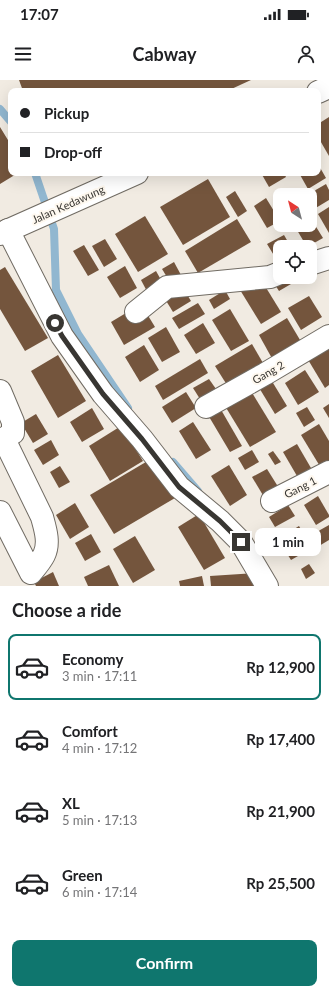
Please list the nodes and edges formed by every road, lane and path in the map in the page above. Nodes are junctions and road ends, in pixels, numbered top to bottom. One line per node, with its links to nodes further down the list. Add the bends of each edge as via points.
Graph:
1 (130, 176): 2 (street, Jalan Kedawung)
2 (4, 232): 14 (street, via 62,336 103,394 179,487 241,542)
3 (329, 258): 4 (street)
4 (317, 262)
5 (273, 276): 6 (street, via 167,287)
6 (136, 312)
7 (329, 336): 9 (street, Gang 2)
8 (0, 391): 10 (street, via 14,422 13,433)
9 (206, 407)
10 (2, 440): 13 (street, via 42,517 45,529 45,554 31,573)
11 (329, 472): 12 (street, Gang 1)
12 (272, 501)
13 (0, 512)
14 (267, 586)

